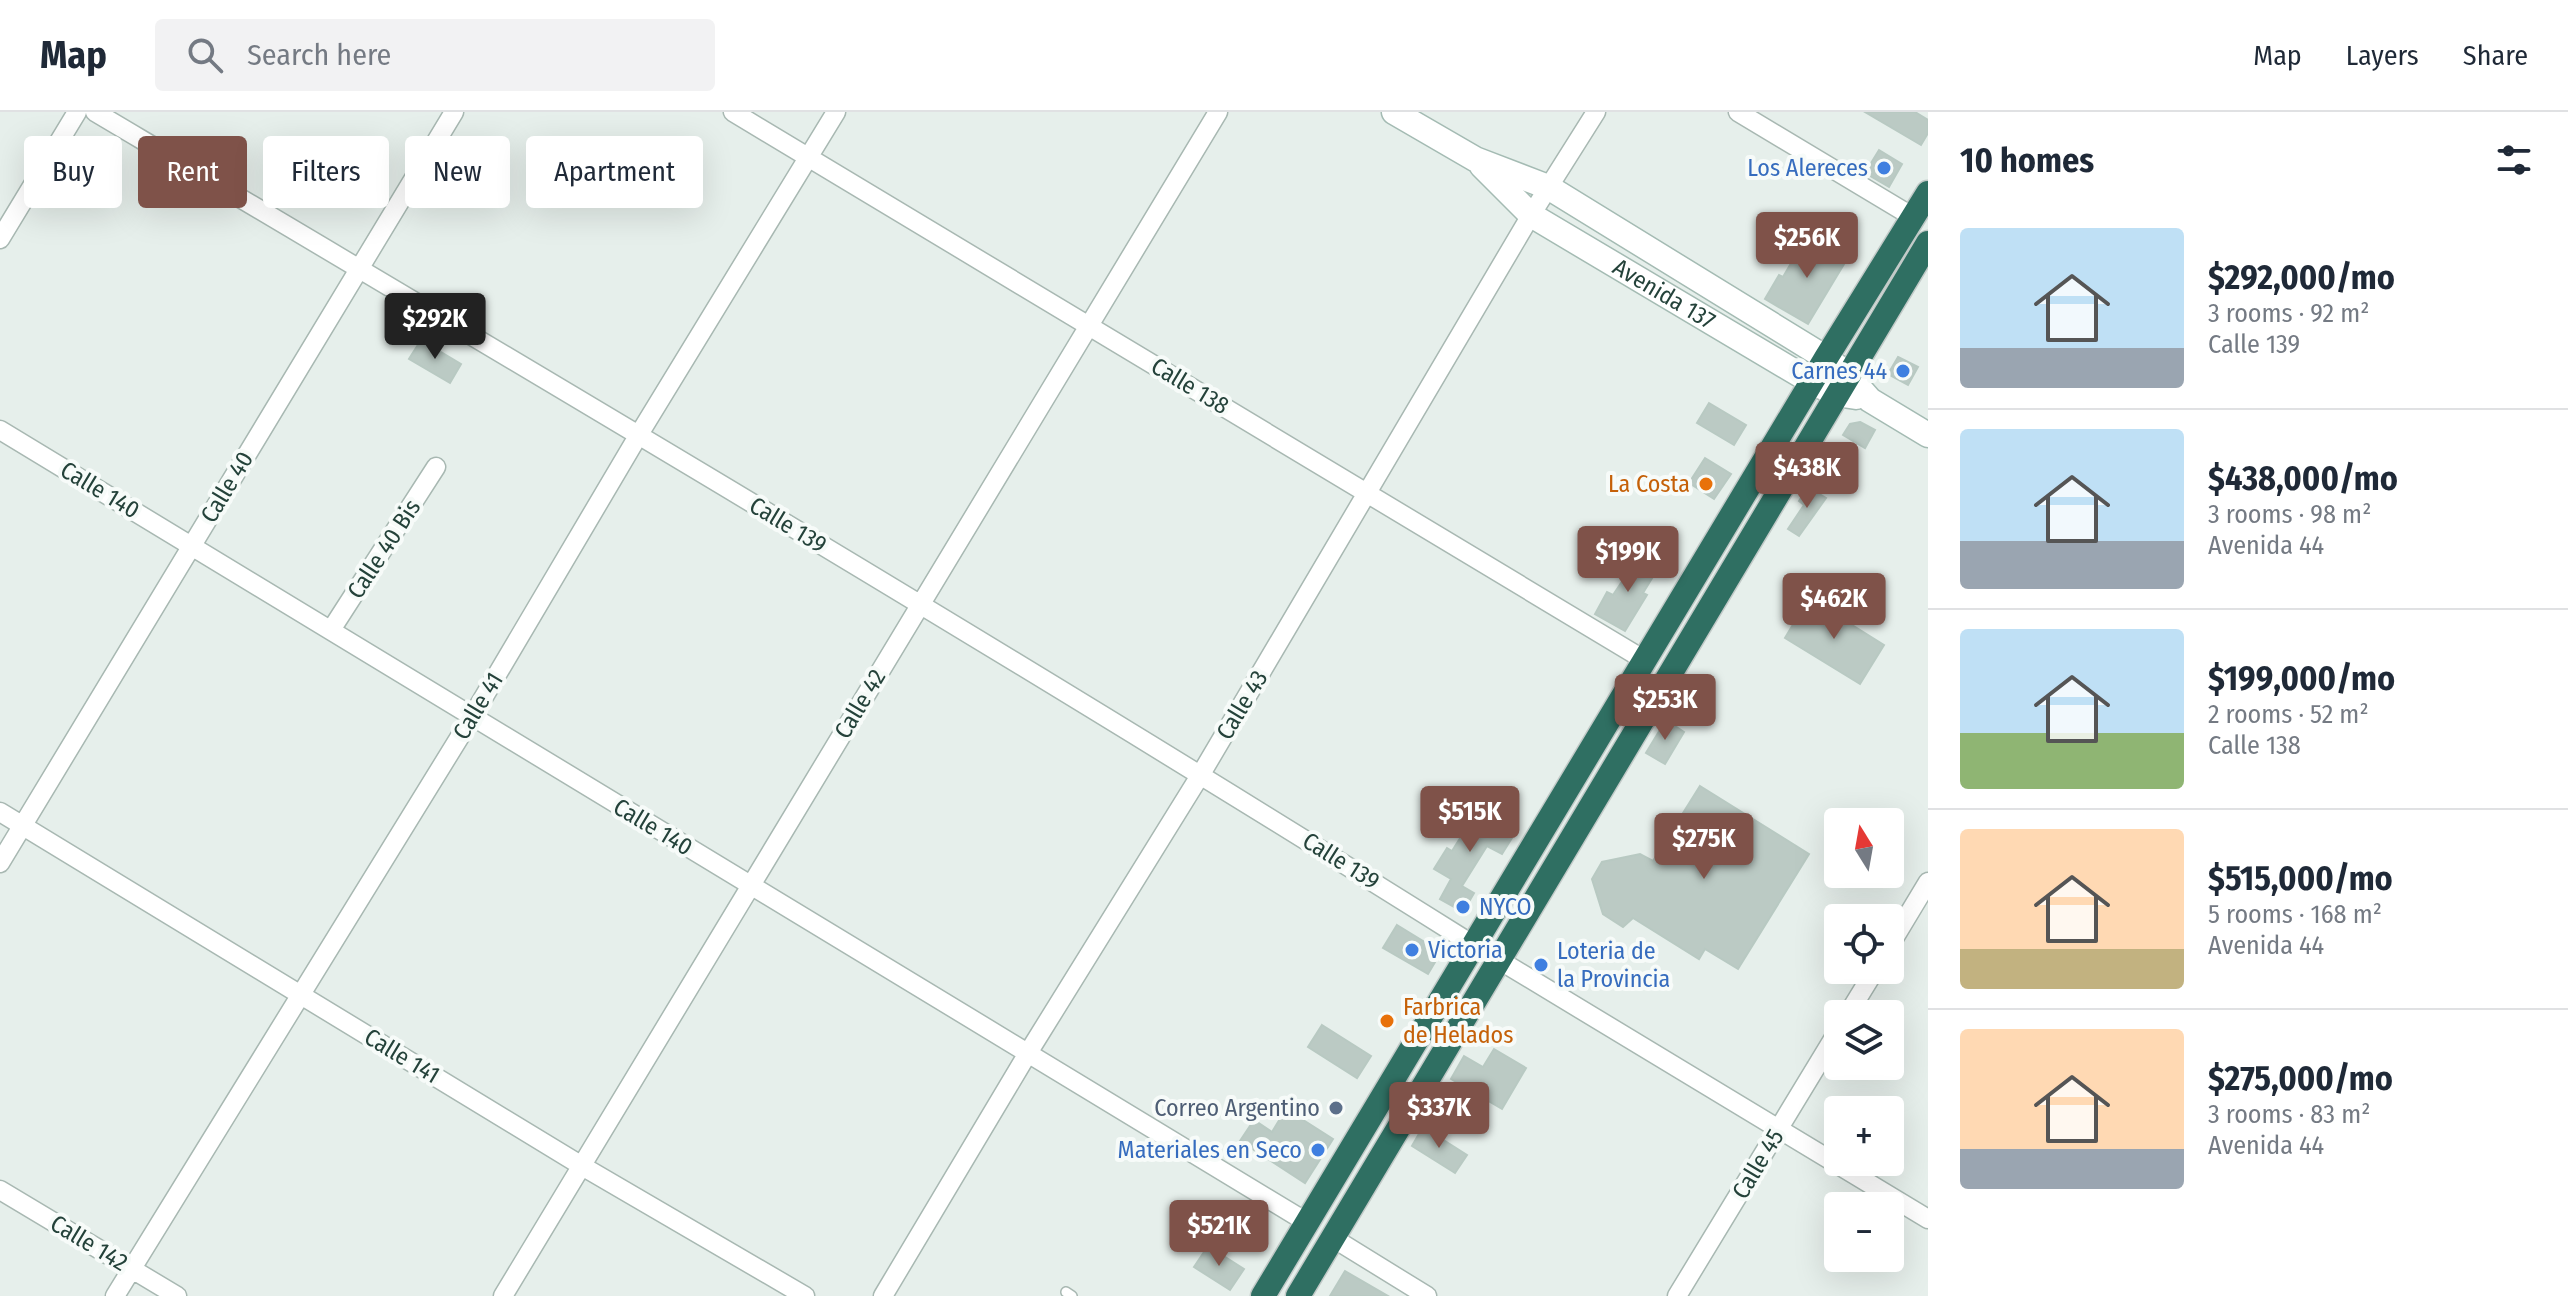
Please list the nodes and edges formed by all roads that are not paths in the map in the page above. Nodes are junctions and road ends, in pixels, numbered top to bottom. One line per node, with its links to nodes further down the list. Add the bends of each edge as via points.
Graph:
1 (77, 112): 16 (street)
2 (95, 112): 18 (street, Calle 139)
3 (454, 112): 18 (street, Calle 40)
4 (733, 112): 10 (street, Calle 138)
5 (836, 112): 10 (street, Calle 41)
6 (1218, 112): 19 (street, Calle 42)
7 (1394, 112): 11 (street, Avenida 137)
8 (1596, 112): 12 (street, Calle 43)
9 (1738, 112): 15 (street)
10 (809, 158): 19 (street, Calle 138); 25 (street, Calle 41)
11 (1475, 159): 12 (street, Avenida 137); 14 (street, Avenida 137)
12 (1548, 187): 14 (street, Calle 43); 20 (street, Avenida 137)
13 (1928, 193): 15 (highway)
14 (1531, 215): 21 (street, Avenida 137); 27 (street, Calle 43)
15 (1913, 217): 20 (highway)
16 (0, 239)
17 (1928, 243): 22 (highway)
18 (358, 268): 25 (street, Calle 139); 28 (street, Calle 40)
19 (1088, 326): 27 (street, Calle 138); 29 (street, Calle 42)
20 (1826, 358): 21 (highway); 22 (street, Avenida 137)
21 (1812, 382): 22 (street, Avenida 137); 31 (highway)
22 (1842, 384): 24 (street, Avenida 137); 41 (highway)
23 (0, 430): 28 (street, Calle 140)
24 (1928, 435)
25 (638, 436): 29 (street, Calle 139); 32 (street, Calle 41)
26 (436, 467): 30 (street, Calle 40 Bis)
27 (1368, 492): 31 (street, Calle 138); 33 (street, Calle 43)
28 (192, 545): 30 (street, Calle 140); 35 (street, Calle 40)
29 (920, 603): 33 (street, Calle 139); 38 (street, Calle 42)
30 (331, 630): 32 (street, Calle 140)
31 (1646, 661): 40 (highway)
32 (472, 717): 38 (street, Calle 140); 42 (street, Calle 41)
33 (1201, 774): 40 (street, Calle 139); 43 (street, Calle 43)
34 (0, 812): 35 (street, Calle 141)
35 (23, 826): 36 (street, Calle 40); 42 (street, Calle 141)
36 (0, 863)
37 (1928, 882): 39 (street)
38 (752, 887): 43 (street, Calle 140); 46 (street, Calle 42)
39 (1904, 922)
40 (1475, 946): 49 (highway)
41 (1499, 960): 45 (street); 50 (highway)
42 (301, 994): 46 (street, Calle 141); 51 (street, Calle 41)
43 (1028, 1053): 49 (street, Calle 140); 56 (street, Calle 43)
44 (1824, 1054): 45 (street, Calle 45)
45 (1779, 1129): 48 (street); 60 (street, Calle 45)
46 (582, 1166): 54 (street, Calle 42); 55 (street, Calle 141)
47 (0, 1190): 51 (street, Calle 142)
48 (1928, 1219)
49 (1308, 1223): 57 (highway)
50 (1333, 1238): 58 (highway); 59 (street)
51 (132, 1269): 52 (street, Calle 41); 53 (street, Calle 142)
52 (115, 1296)
53 (177, 1296)
54 (503, 1296)
55 (805, 1296)
56 (883, 1296)
57 (1263, 1296)
58 (1298, 1296)
59 (1427, 1296)
60 (1677, 1296)

